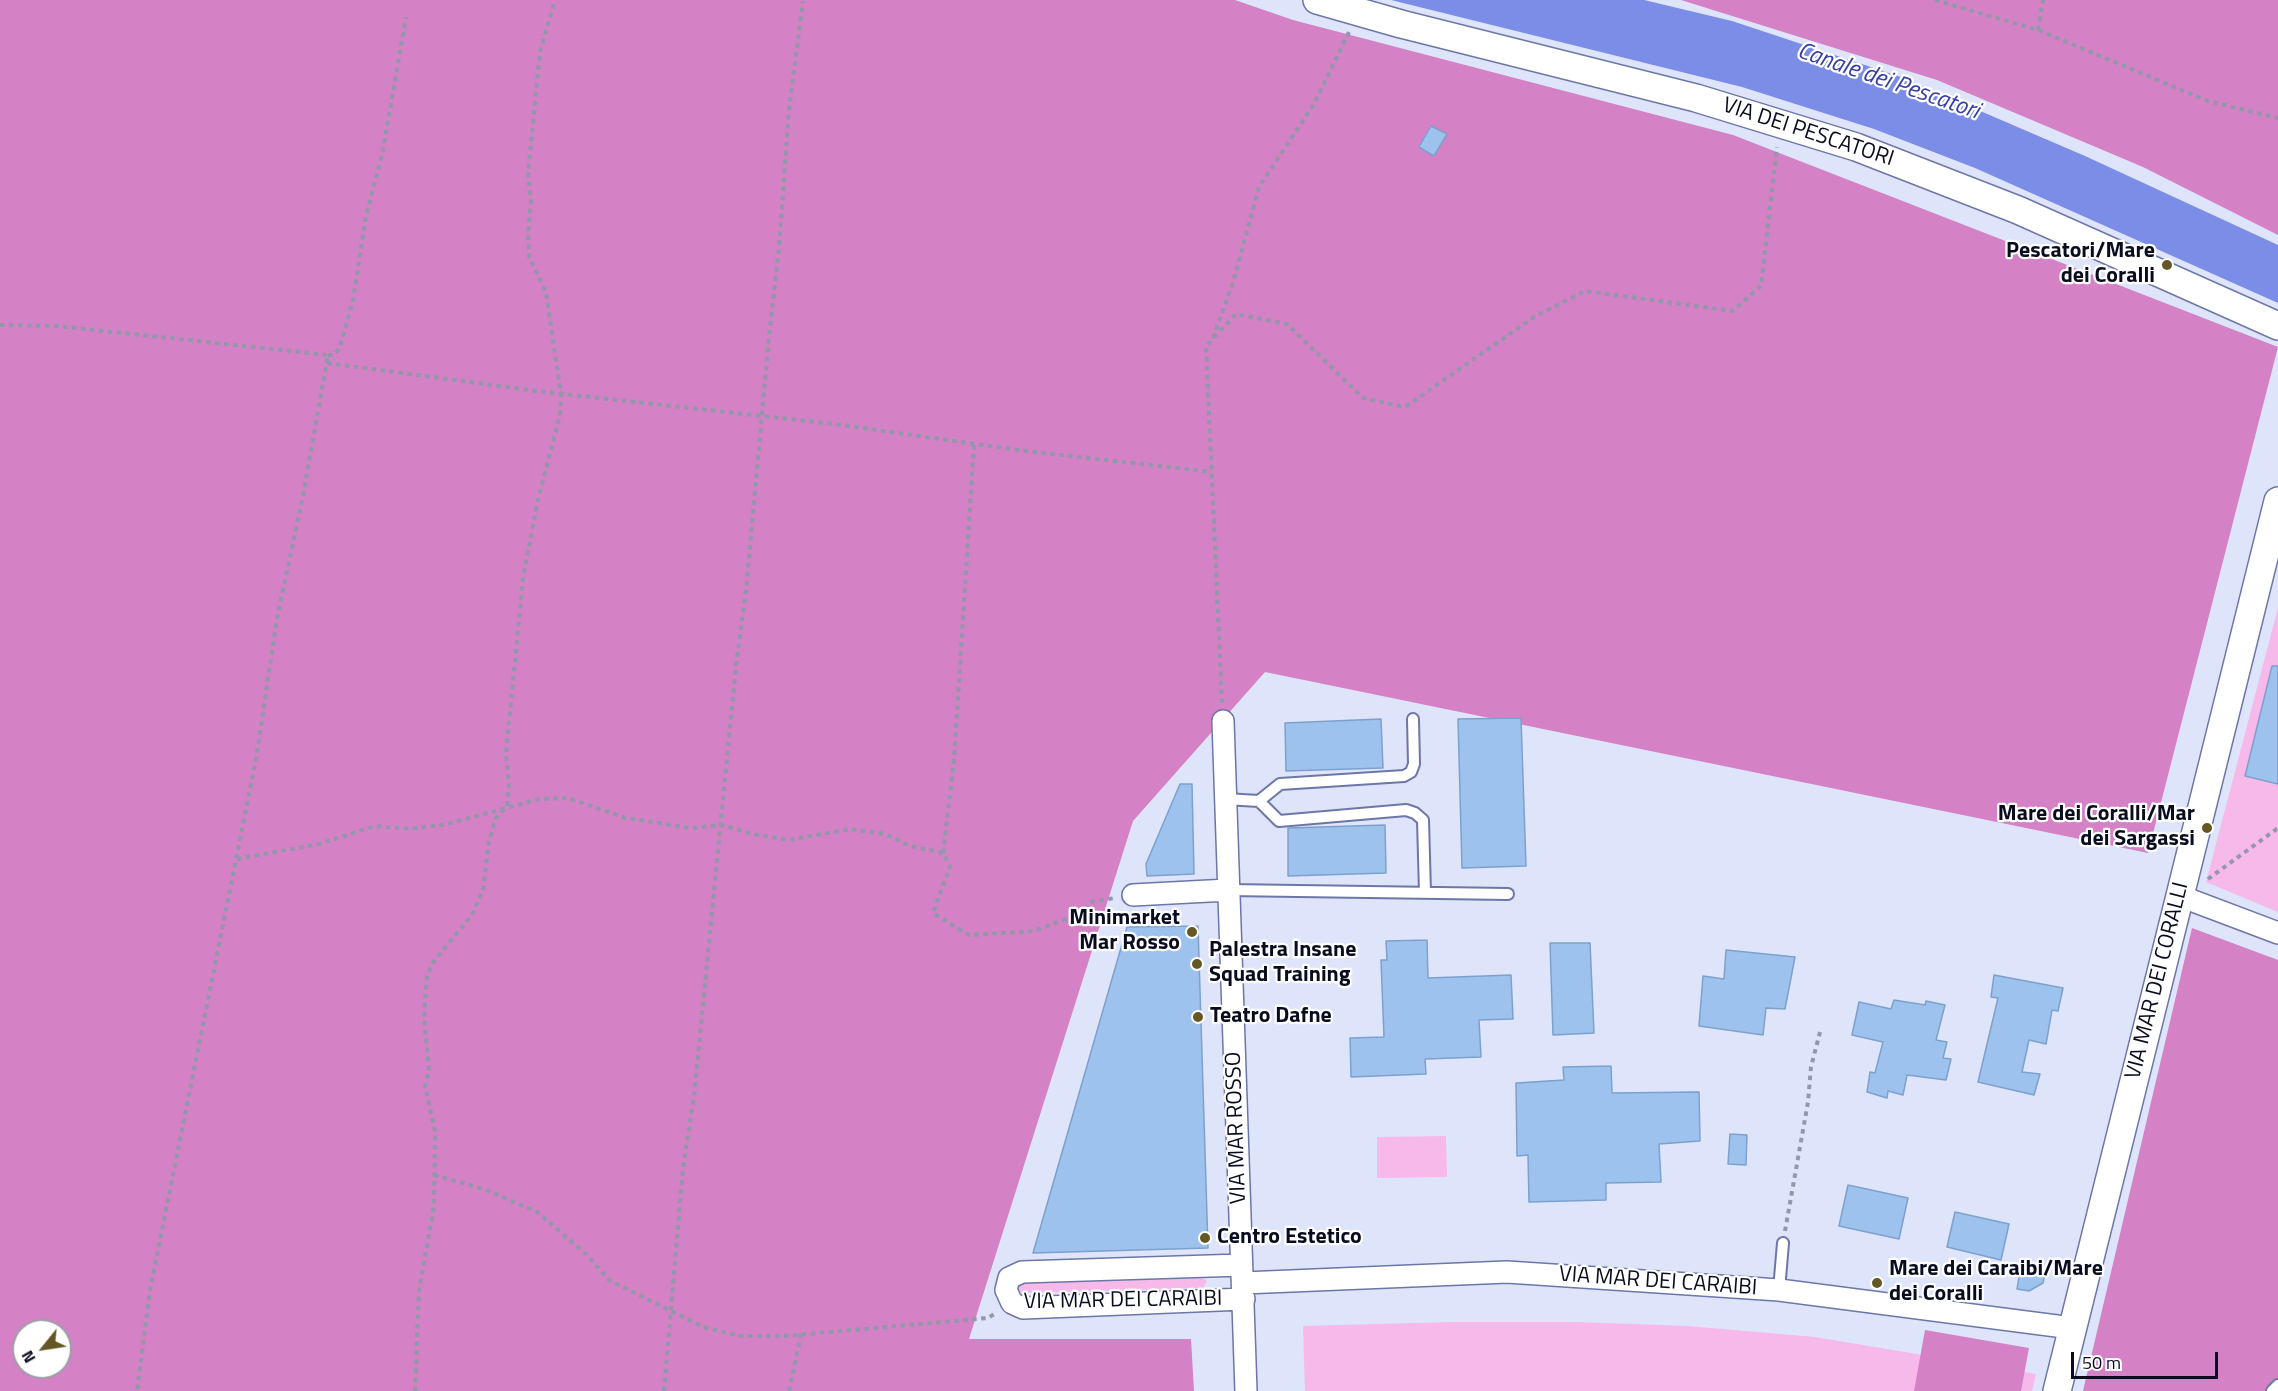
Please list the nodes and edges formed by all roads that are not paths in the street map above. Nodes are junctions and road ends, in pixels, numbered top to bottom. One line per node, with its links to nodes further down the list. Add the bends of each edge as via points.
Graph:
1 (1317, 0): 2 (street, VIA DEI PESCATORI, via 1696,98 1895,161)
2 (2278, 326)
3 (2278, 501): 12 (street, VIA MAR DEI CORALLI)
4 (1413, 718): 7 (lane, via 1414,764 1404,776 1280,784)
5 (1223, 721): 6 (street, VIA MAR ROSSO)
6 (1225, 799): 7 (lane); 8 (street, VIA MAR ROSSO)
7 (1259, 801): 9 (lane, via 1279,821 1406,810 1415,813 1423,820)
8 (1228, 890): 9 (lane); 11 (street); 15 (street, VIA MAR ROSSO)
9 (1425, 893): 10 (lane)
10 (1508, 894)
11 (1133, 895)
12 (2181, 897): 13 (street); 17 (street, VIA MAR DEI CORALLI)
13 (2278, 933)
14 (1783, 1243): 16 (lane)
15 (1243, 1282): 15 (street, VIA MAR DEI CARAIBI, via 1022,1272 1009,1278 1006,1290 1012,1303 1023,1308); 16 (street, VIA MAR DEI CARAIBI, via 1495,1272); 19 (street, VIA MAR ROSSO)
16 (1779, 1290): 17 (street, VIA MAR DEI CARAIBI)
17 (2072, 1328): 20 (street, VIA MAR DEI CORALLI)
18 (2278, 1385): 21 (lane)
19 (1246, 1391)
20 (2057, 1391)
21 (2272, 1391)

